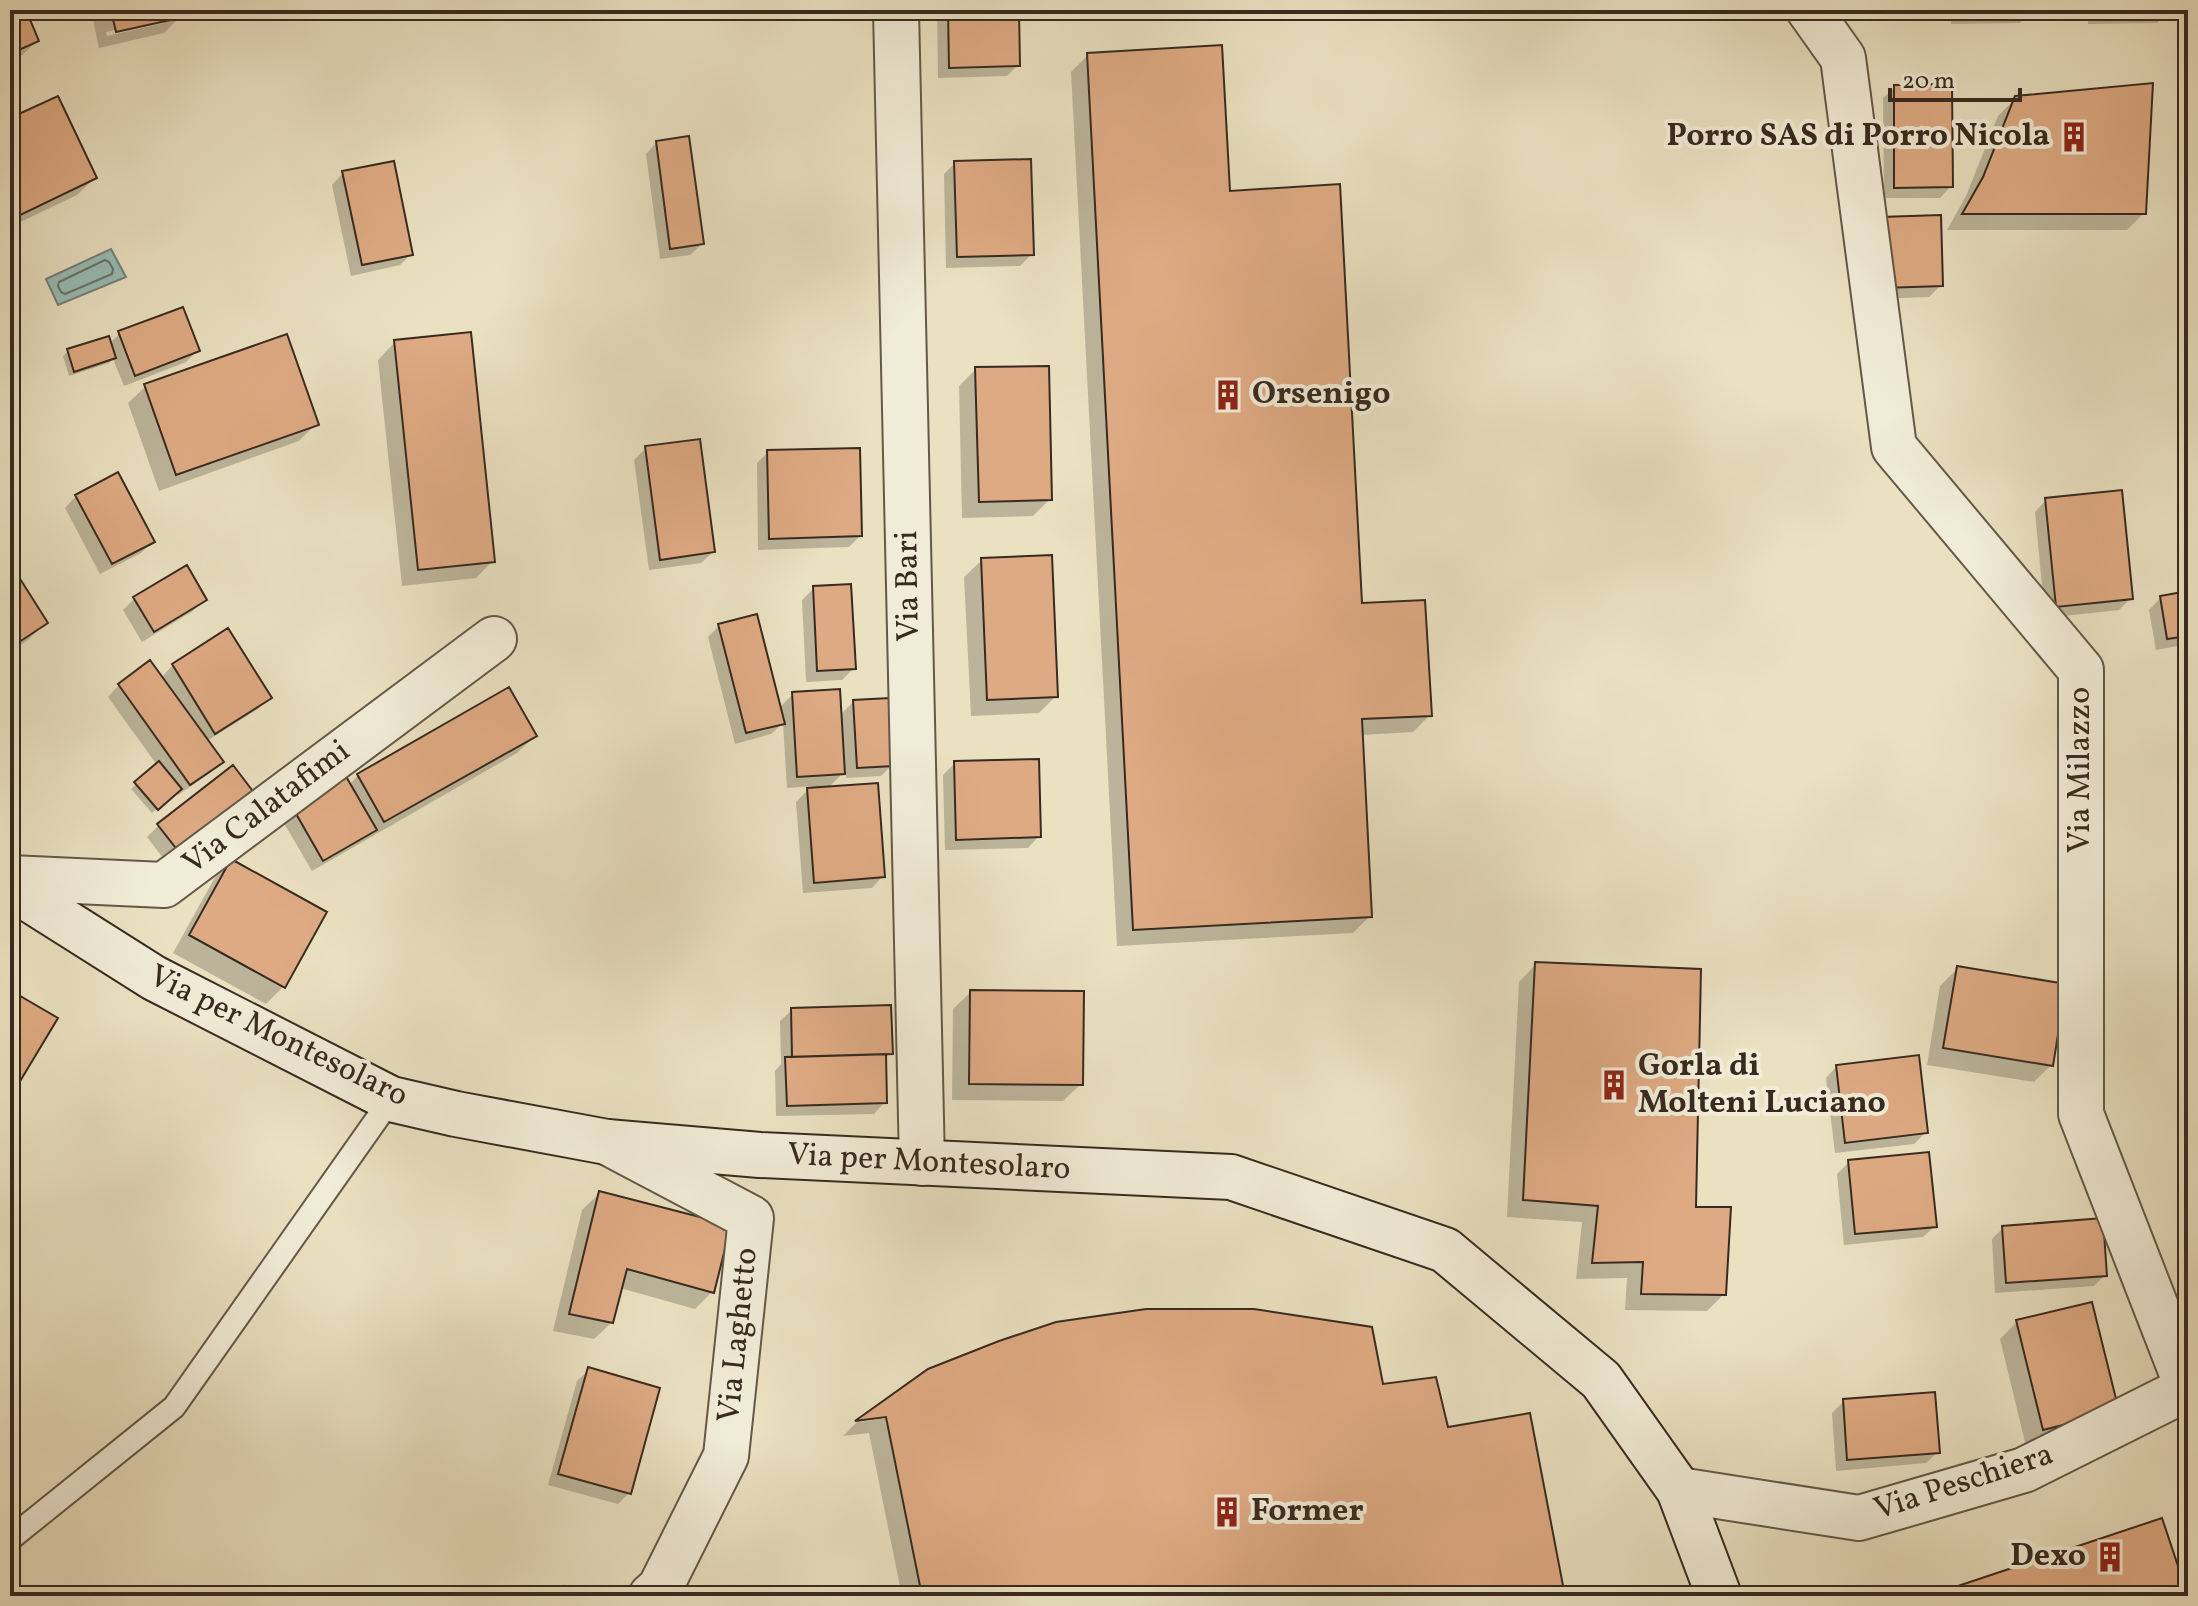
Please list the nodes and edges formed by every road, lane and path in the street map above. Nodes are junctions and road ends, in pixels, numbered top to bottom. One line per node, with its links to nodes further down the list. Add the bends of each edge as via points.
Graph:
1 (896, 10): 8 (street, Via Bari)
2 (1809, 10): 9 (street, Via Milazzo, via 1843,58 1894,447 2081,670 2081,1114)
3 (494, 639): 4 (street, Via Calatafimi, via 164,885)
4 (10, 878)
5 (10, 887): 6 (street, Via per Montesolaro, via 154,978)
6 (391, 1099): 7 (street, Via per Montesolaro); 11 (lane, via 174,1407)
7 (607, 1142): 8 (street, Via per Montesolaro); 12 (street, Via Laghetto, via 751,1218 726,1456 660,1588)
8 (922, 1163): 10 (street, Via per Montesolaro, via 1231,1177 1445,1250 1601,1380)
9 (2188, 1389): 10 (street, Via Peschiera, via 2024,1470 1859,1518)
10 (1679, 1490): 13 (street, Via per Montesolaro)
11 (10, 1539)
12 (651, 1596)
13 (1719, 1596)

